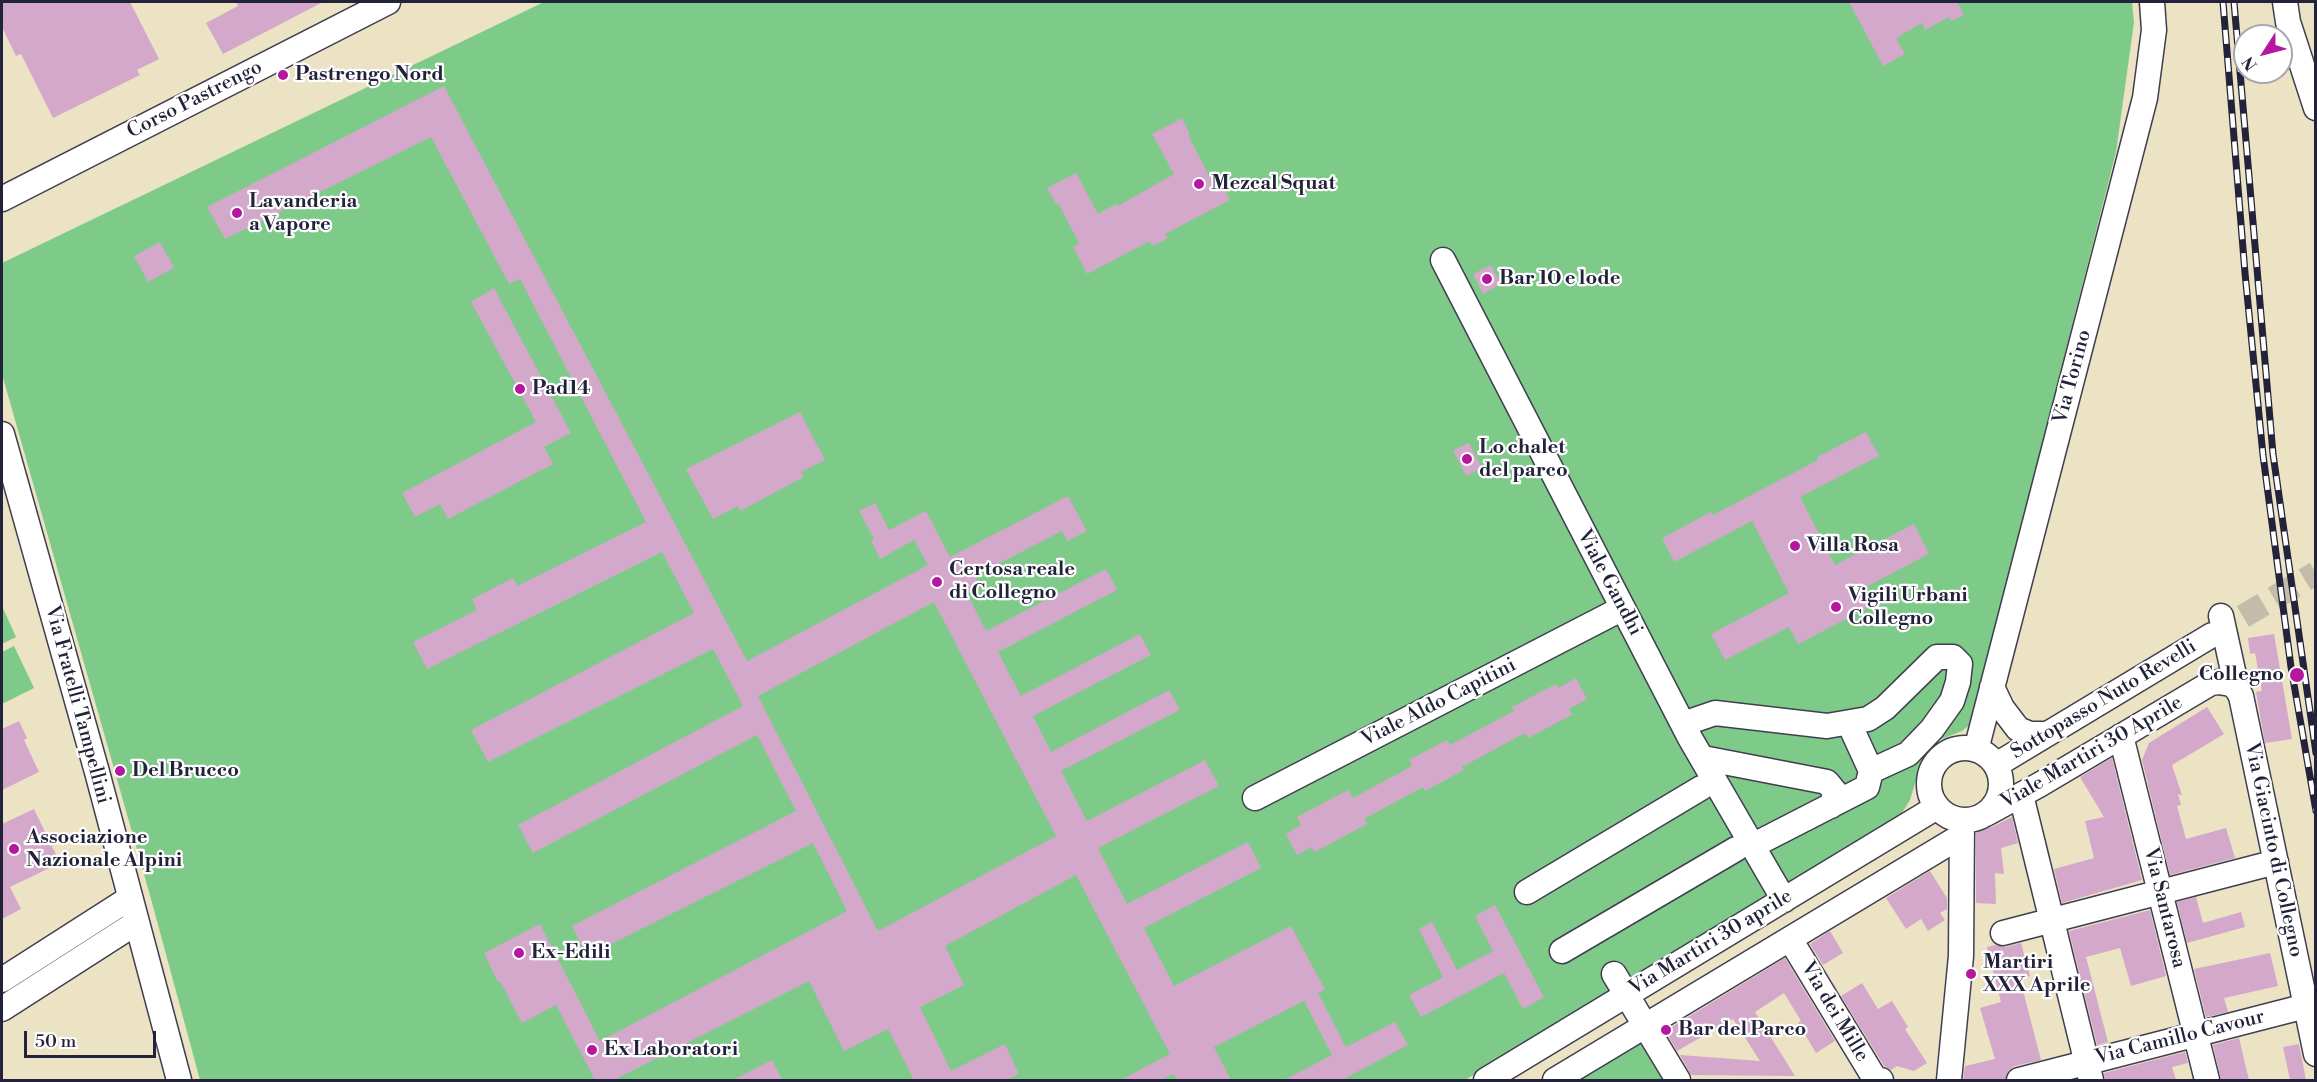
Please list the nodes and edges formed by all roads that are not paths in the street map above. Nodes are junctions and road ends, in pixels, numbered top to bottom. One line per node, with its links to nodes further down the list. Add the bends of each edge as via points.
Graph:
1 (388, 2): 5 (street, Corso Pastrengo)
2 (2152, 2): 10 (street, Via Torino, via 2154,30 2145,98)
3 (2285, 2): 4 (street)
4 (2316, 108)
5 (2, 199)
6 (1443, 260): 8 (street, Viale Gandhi)
7 (2, 434): 31 (street, Via Fratelli Tampellini)
8 (1623, 608): 13 (street, Viale Gandhi); 22 (street, Viale Aldo Capitini)
9 (2216, 625): 11 (street, Via Giacinto di Collegno); 14 (street, Sottopasso Nuto Revelli)
10 (1992, 687): 14 (street, via 2018,729); 16 (street, Via Torino)
11 (2234, 687): 15 (street, Viale Martiri 30 Aprile, via 2211,683); 28 (street, Via Giacinto di Collegno, via 2241,696)
12 (1849, 723): 13 (street, via 1827,726 1715,713); 19 (street); 19 (street, via 1868,719 1885,708 1937,657 1953,657 1960,664 1952,701 1932,729 1908,754)
13 (1683, 724): 17 (street, Viale Gandhi)
14 (2047, 734): 18 (street, Sottopasso Nuto Revelli)
15 (2121, 736): 21 (street, Viale Martiri 30 Aprile); 30 (street, Via Santarosa)
16 (1976, 750): 18 (street); 24 (street, via 1963,748 1939,760 1929,784)
17 (1703, 758): 23 (street, via 1827,782 1836,793); 27 (street, Viale Gandhi)
18 (1996, 765): 25 (street, via 2001,792)
19 (1871, 771): 23 (street, via 1867,786)
20 (1701, 788): 29 (street)
21 (2021, 795): 25 (street, Viale Martiri 30 Aprile); 33 (street)
22 (1255, 798)
23 (1831, 806): 27 (street)
24 (1937, 807): 26 (street); 32 (street, Via Martiri 30 aprile)
25 (1986, 814): 26 (street)
26 (1961, 828): 36 (street, Via Martiri 30 aprile); 52 (street, via 1961,956)
27 (1745, 847): 32 (street, Viale Gandhi); 37 (street)
28 (2276, 862): 30 (street); 41 (street, Via Giacinto di Collegno)
29 (1527, 892)
30 (2160, 892): 33 (street); 44 (street, Via Santarosa)
31 (130, 898): 34 (street, Via Fratelli Tampellini); 39 (street)
32 (1784, 900): 40 (street, Via Martiri 30 aprile)
33 (2051, 921): 35 (street); 46 (street)
34 (136, 923): 42 (street); 47 (street, Via Fratelli Tampellini)
35 (2003, 933)
36 (1790, 939): 43 (street, Via Martiri 30 aprile); 51 (street, Via dei Mille, via 1875,1078)
37 (1562, 951)
38 (1614, 974): 40 (street)
39 (2, 980)
40 (1627, 995): 43 (street); 48 (street, Via Martiri 30 aprile)
41 (2306, 1006): 44 (street, Via Camillo Cavour); 45 (street, Via Giacinto di Collegno)
42 (2, 1010)
43 (1646, 1026): 49 (street, Via Martiri 30 aprile); 50 (street)
44 (2195, 1034): 46 (street, Via Camillo Cavour); 54 (street, Via Santarosa)
45 (2316, 1054)
46 (2089, 1071): 53 (street, Via Camillo Cavour)
47 (179, 1080)
48 (1486, 1080)
49 (1555, 1080)
50 (1678, 1080)
51 (1881, 1080)
52 (1949, 1080)
53 (2019, 1080)
54 (2207, 1080)

